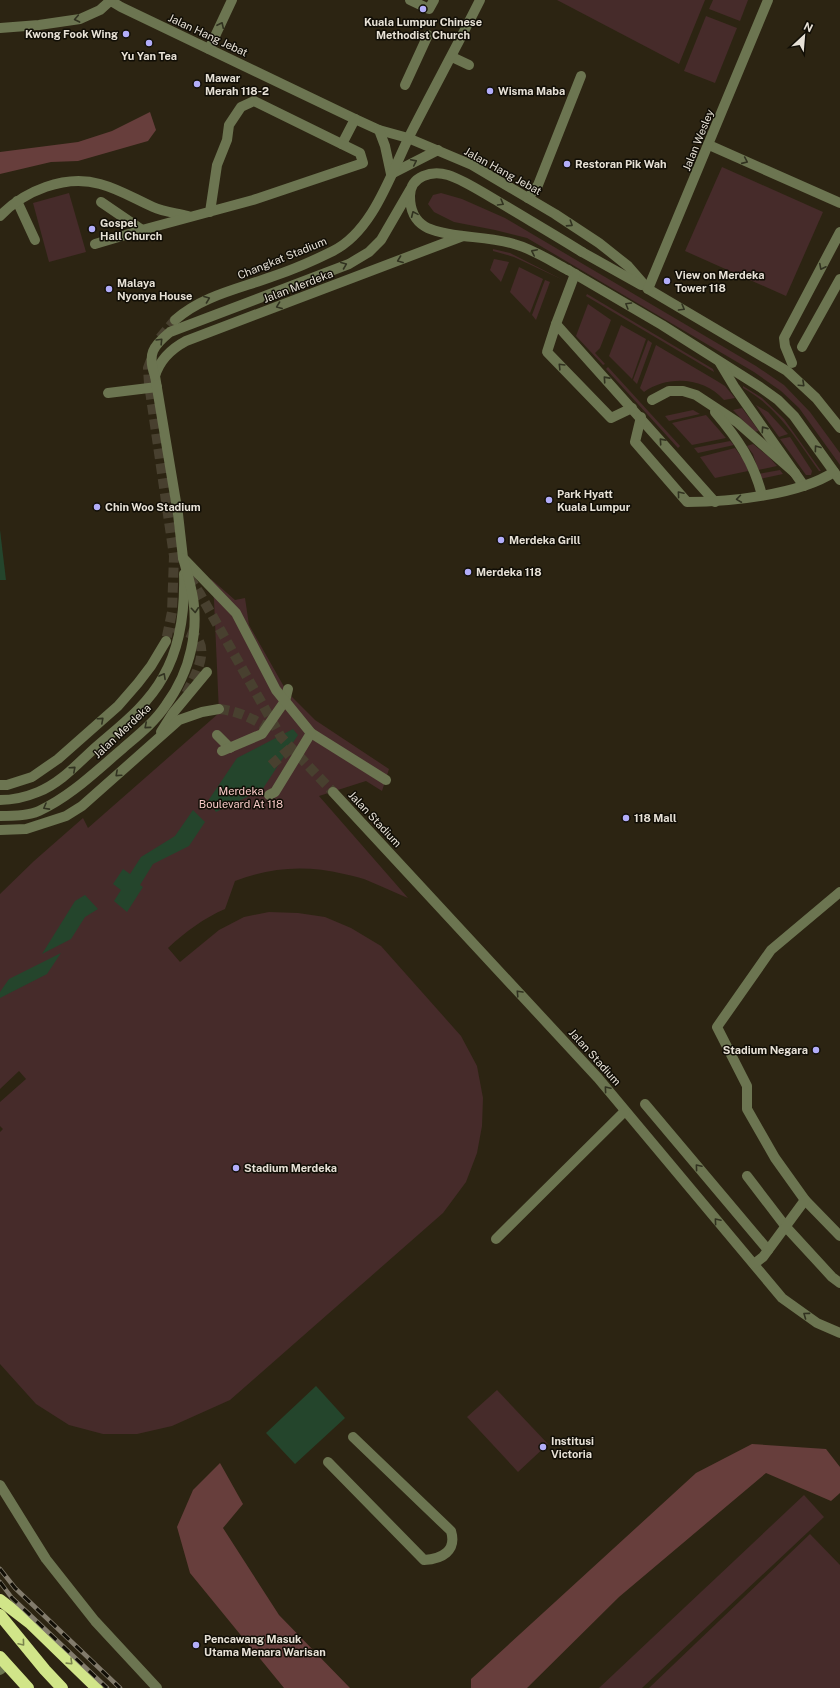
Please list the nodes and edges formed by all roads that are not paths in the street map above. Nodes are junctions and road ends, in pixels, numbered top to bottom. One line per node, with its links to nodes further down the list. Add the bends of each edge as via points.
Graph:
1 (111, 0): 7 (street, one-way to 7, via 100,10 80,19); 9 (street, Jalan Hang Jebat, via 120,8)
2 (232, 0): 9 (street, one-way to 2)
3 (410, 0): 4 (street, via 429,9)
4 (434, 0)
5 (480, 0): 10 (street, Changkat Stadium)
6 (768, 0): 18 (street, Jalan Wesley)
7 (0, 28)
8 (428, 35): 13 (street)
9 (209, 49): 14 (street, Jalan Hang Jebat)
10 (452, 57): 11 (street); 16 (street, Changkat Stadium)
11 (469, 65)
12 (581, 76): 22 (street, via 538,185)
13 (404, 85)
14 (355, 119): 15 (street, Jalan Hang Jebat); 17 (street)
15 (379, 130): 16 (street, Jalan Hang Jebat); 20 (street)
16 (408, 138): 19 (street, Jalan Hang Jebat); 20 (street, Changkat Stadium)
17 (342, 144): 26 (street, via 360,153 363,163); 26 (street, via 254,101 241,107 229,126 227,140 217,165)
18 (709, 145): 25 (street, one-way to 25); 36 (street, Jalan Wesley)
19 (438, 150): 20 (street, one-way to 19); 22 (street, Jalan Hang Jebat, via 472,165)
20 (391, 174): 37 (street, Changkat Stadium, one-way to 20, via 203,300 307,263 350,240 372,211)
21 (410, 190): 31 (street, Jalan Merdeka, one-way to 21, bridge, via 436,232 418,222 410,202); 36 (street, Jalan Merdeka, one-way to 36, bridge, via 418,179 428,173 447,175 469,185); 42 (street, Jalan Merdeka, one-way to 21, bridge, via 151,366 154,346 170,332 349,264 369,252 381,240)
22 (528, 198): 36 (street, Jalan Hang Jebat, one-way to 36, via 599,243 628,266)
23 (17, 201): 27 (street); 28 (street, via 50,186 76,181 99,183 155,208); 32 (street)
24 (101, 202): 29 (street)
25 (840, 202)
26 (210, 212): 28 (street)
27 (0, 216)
28 (190, 217): 29 (street)
29 (142, 230): 33 (street)
30 (840, 232): 41 (street, one-way to 41, via 784,338)
31 (463, 236): 34 (street, Jalan Merdeka, one-way to 31, bridge, via 514,244); 42 (street, Jalan Merdeka, one-way to 42, bridge, via 186,341 169,352)
32 (35, 240)
33 (95, 244)
34 (572, 272): 38 (street); 40 (street, Jalan Merdeka, one-way to 34)
35 (840, 279): 39 (street)
36 (648, 288): 49 (street, Jalan Hang Jebat, one-way to 49, via 787,371 816,398)
37 (175, 320)
38 (556, 324): 47 (street, one-way to 38); 47 (street, one-way to 38, via 611,418 547,352)
39 (802, 347)
40 (719, 361): 50 (street, one-way to 40); 51 (street, one-way to 40, via 794,416 778,400)
41 (792, 363)
42 (155, 376): 43 (street, Jalan Merdeka)
43 (157, 387): 44 (street); 55 (street, Jalan Merdeka)
44 (108, 393)
45 (652, 400): 46 (street, via 669,391 683,391 696,394)
46 (708, 403): 50 (street, via 737,422); 53 (street, via 740,442)
47 (632, 408): 48 (street)
48 (641, 417): 54 (street, one-way to 48); 54 (street, one-way to 48, via 687,502 635,442)
49 (840, 428)
50 (795, 473): 52 (street)
51 (837, 476): 52 (street)
52 (804, 486): 53 (street)
53 (762, 495): 54 (street, one-way to 54)
54 (716, 502)
55 (183, 558): 59 (street, via 236,613 276,690); 68 (street, Jalan Merdeka, one-way to 55, bridge, via 11,800 39,791 63,778 140,708 163,678 175,651 182,621 185,598); 69 (street, Jalan Merdeka, one-way to 69, bridge, via 193,593 195,618 191,651 181,678 167,704 154,720 72,793 37,812)
56 (166, 641): 65 (street, one-way to 56, via 32,777 58,759 118,706 151,666)
57 (207, 672): 63 (street, via 173,713)
58 (288, 690): 59 (street)
59 (285, 701): 61 (street); 62 (street, via 262,734 226,749)
60 (219, 709): 63 (street, via 179,720)
61 (311, 733): 64 (street); 67 (street, via 293,773 275,792)
62 (218, 735)
63 (154, 742): 70 (street, one-way to 70, via 82,806 66,816 26,829)
64 (386, 780)
65 (0, 785)
66 (333, 792): 73 (street, Jalan Stadium, one-way to 66)
67 (268, 795)
68 (0, 800)
69 (0, 816)
70 (0, 830)
71 (840, 892): 75 (street, via 771,950 717,1027 747,1086 747,1109 775,1158)
72 (646, 1104): 79 (street, one-way to 72)
73 (625, 1110): 78 (street); 80 (street, Jalan Stadium, one-way to 73)
74 (747, 1176): 76 (street)
75 (805, 1200): 76 (street); 77 (street)
76 (786, 1227): 79 (street); 81 (street)
77 (840, 1236)
78 (496, 1239)
79 (768, 1250): 80 (street, via 763,1258)
80 (754, 1264): 82 (street, Jalan Stadium, one-way to 80, via 817,1323 782,1298)
81 (840, 1283)
82 (840, 1333)
83 (353, 1437): 84 (street, via 451,1531 453,1537 445,1555 434,1560 424,1560)
84 (328, 1462)
85 (0, 1486): 92 (street, via 46,1559 95,1621)
86 (0, 1600): 91 (highway, one-way to 91, via 30,1623)
87 (0, 1615): 90 (highway, one-way to 90)
88 (2, 1664): 89 (highway)
89 (28, 1688)
90 (62, 1688)
91 (97, 1688)
92 (157, 1688)

